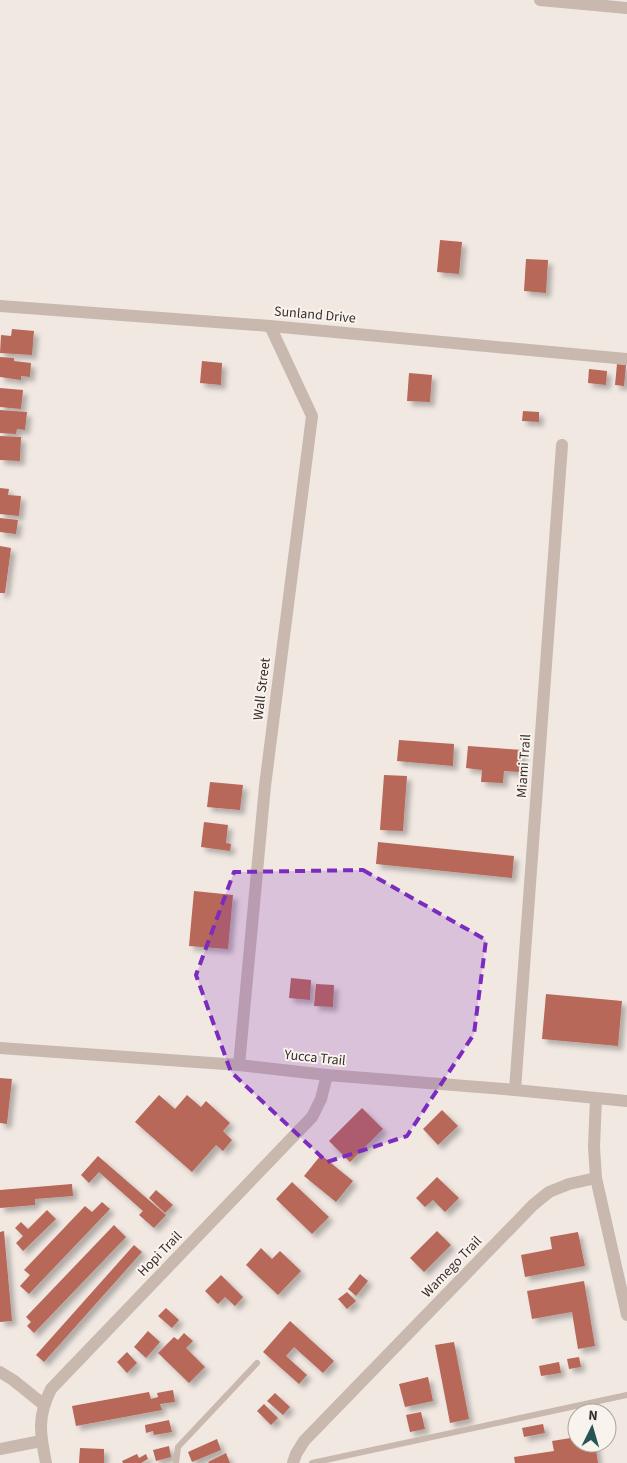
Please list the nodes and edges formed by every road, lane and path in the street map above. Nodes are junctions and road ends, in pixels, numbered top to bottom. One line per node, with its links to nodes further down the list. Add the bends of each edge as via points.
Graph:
1 (540, 0): 2 (street)
2 (627, 8)
3 (0, 306): 4 (street, Sunland Drive)
4 (270, 326): 5 (street, Sunland Drive); 8 (street, Wall Street, via 312,416 265,786)
5 (627, 359)
6 (562, 445): 10 (street, Miami Trail)
7 (0, 1048): 8 (street, Yucca Trail)
8 (239, 1065): 9 (street, Yucca Trail)
9 (327, 1075): 10 (street, Yucca Trail); 18 (street, Hopi Trail, via 312,1117 51,1389)
10 (515, 1090): 11 (street, Yucca Trail)
11 (596, 1098): 12 (street, Yucca Trail); 13 (street)
12 (627, 1101)
13 (596, 1178): 14 (street); 23 (street, Wamego Trail, via 548,1192 533,1205 304,1441)
14 (627, 1315)
15 (257, 1363): 22 (lane, via 178,1448)
16 (0, 1372): 18 (street)
17 (627, 1395): 24 (lane)
18 (43, 1404): 19 (street, Hopi Trail)
19 (41, 1440): 20 (street); 21 (street, Hopi Trail)
20 (0, 1448)
21 (46, 1463)
22 (176, 1463)
23 (293, 1463)
24 (312, 1463)

